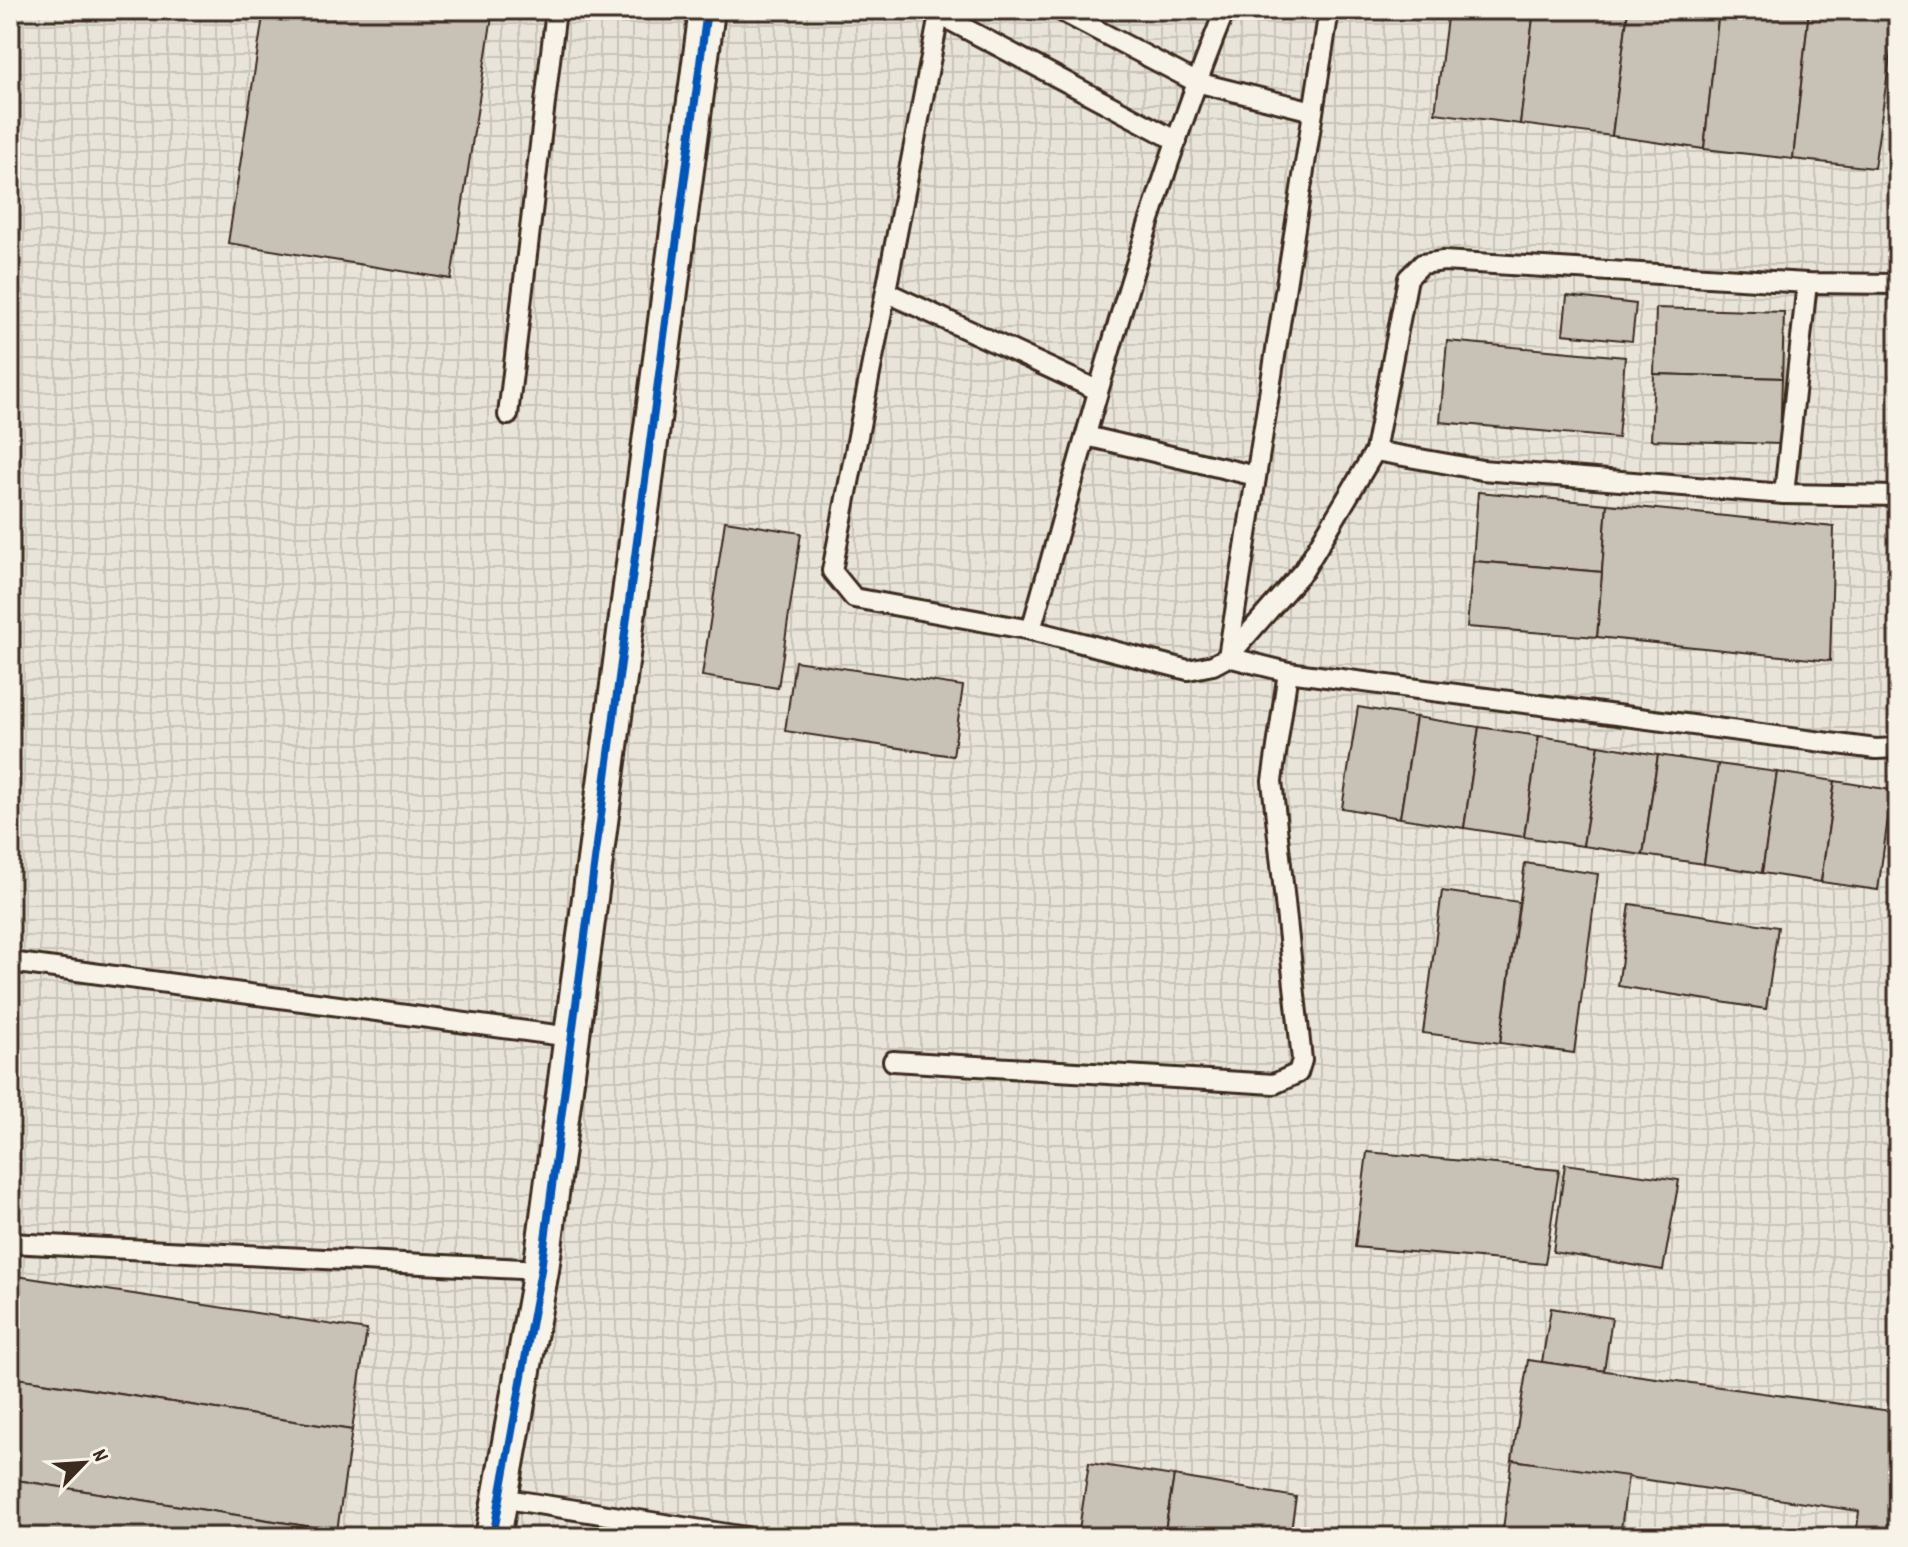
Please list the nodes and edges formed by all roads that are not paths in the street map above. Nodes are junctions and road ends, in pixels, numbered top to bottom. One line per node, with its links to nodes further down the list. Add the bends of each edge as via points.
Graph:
1 (556, 10): 14 (lane)
2 (707, 10): 25 (street)
3 (1059, 10): 7 (lane)
4 (1225, 10): 7 (lane)
5 (1329, 10): 8 (lane)
6 (939, 12): 9 (lane); 12 (lane)
7 (1196, 82): 8 (lane); 9 (lane)
8 (1313, 111): 17 (lane)
9 (1177, 141): 13 (lane)
10 (1807, 283): 11 (lane); 16 (lane, via 1443,261 1422,264 1408,278); 18 (lane)
11 (1898, 284)
12 (886, 292): 13 (lane); 20 (lane, via 832,571 854,598)
13 (1097, 390): 15 (lane)
14 (508, 415)
15 (1086, 436): 17 (lane); 20 (lane)
16 (1375, 451): 18 (lane, via 1482,470); 21 (lane, via 1304,570)
17 (1256, 476): 21 (lane)
18 (1784, 494): 19 (lane)
19 (1898, 496)
20 (1031, 630): 21 (lane, via 1188,670)
21 (1228, 657): 22 (lane)
22 (1288, 672): 23 (lane); 26 (lane, via 1272,781 1302,1060 1298,1073 1274,1084)
23 (1898, 748)
24 (10, 962): 25 (lane)
25 (571, 1037): 28 (street)
26 (893, 1061)
27 (10, 1243): 28 (lane)
28 (541, 1270): 29 (street)
29 (500, 1498): 30 (street); 31 (lane)
30 (493, 1537)
31 (746, 1537)

